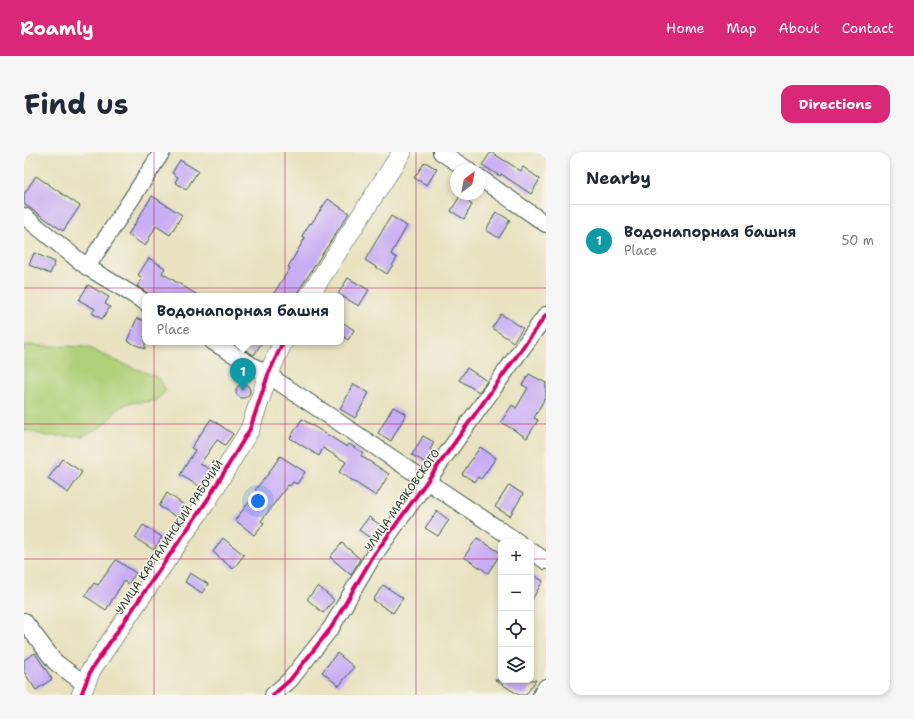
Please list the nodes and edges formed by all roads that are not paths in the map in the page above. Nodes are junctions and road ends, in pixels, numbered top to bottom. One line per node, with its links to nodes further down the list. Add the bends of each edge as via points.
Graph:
1 (162, 152): 8 (street)
2 (402, 152): 9 (street)
3 (441, 152): 4 (street)
4 (459, 164)
5 (486, 182): 7 (street)
6 (24, 216): 8 (street)
7 (546, 224)
8 (87, 267): 10 (street)
9 (311, 293)
10 (142, 300)
11 (546, 314): 15 (street, УЛИЦА МАЯКОВСКОГО)
12 (218, 345): 14 (street)
13 (282, 345): 14 (street, УЛИЦА КАРТАЛИНСКИЙ РАБОЧИЙ)
14 (268, 375): 15 (street); 21 (street, УЛИЦА КАРТАЛИНСКИЙ РАБОЧИЙ, via 250,429 216,486 91,670)
15 (427, 481): 16 (street); 22 (street, УЛИЦА МАЯКОВСКОГО, via 372,558 331,628 290,680)
16 (514, 539)
17 (534, 553): 18 (street)
18 (546, 561)
19 (24, 621): 21 (street, via 54,662)
20 (546, 687): 23 (street)
21 (83, 690)
22 (273, 695)
23 (541, 695)

